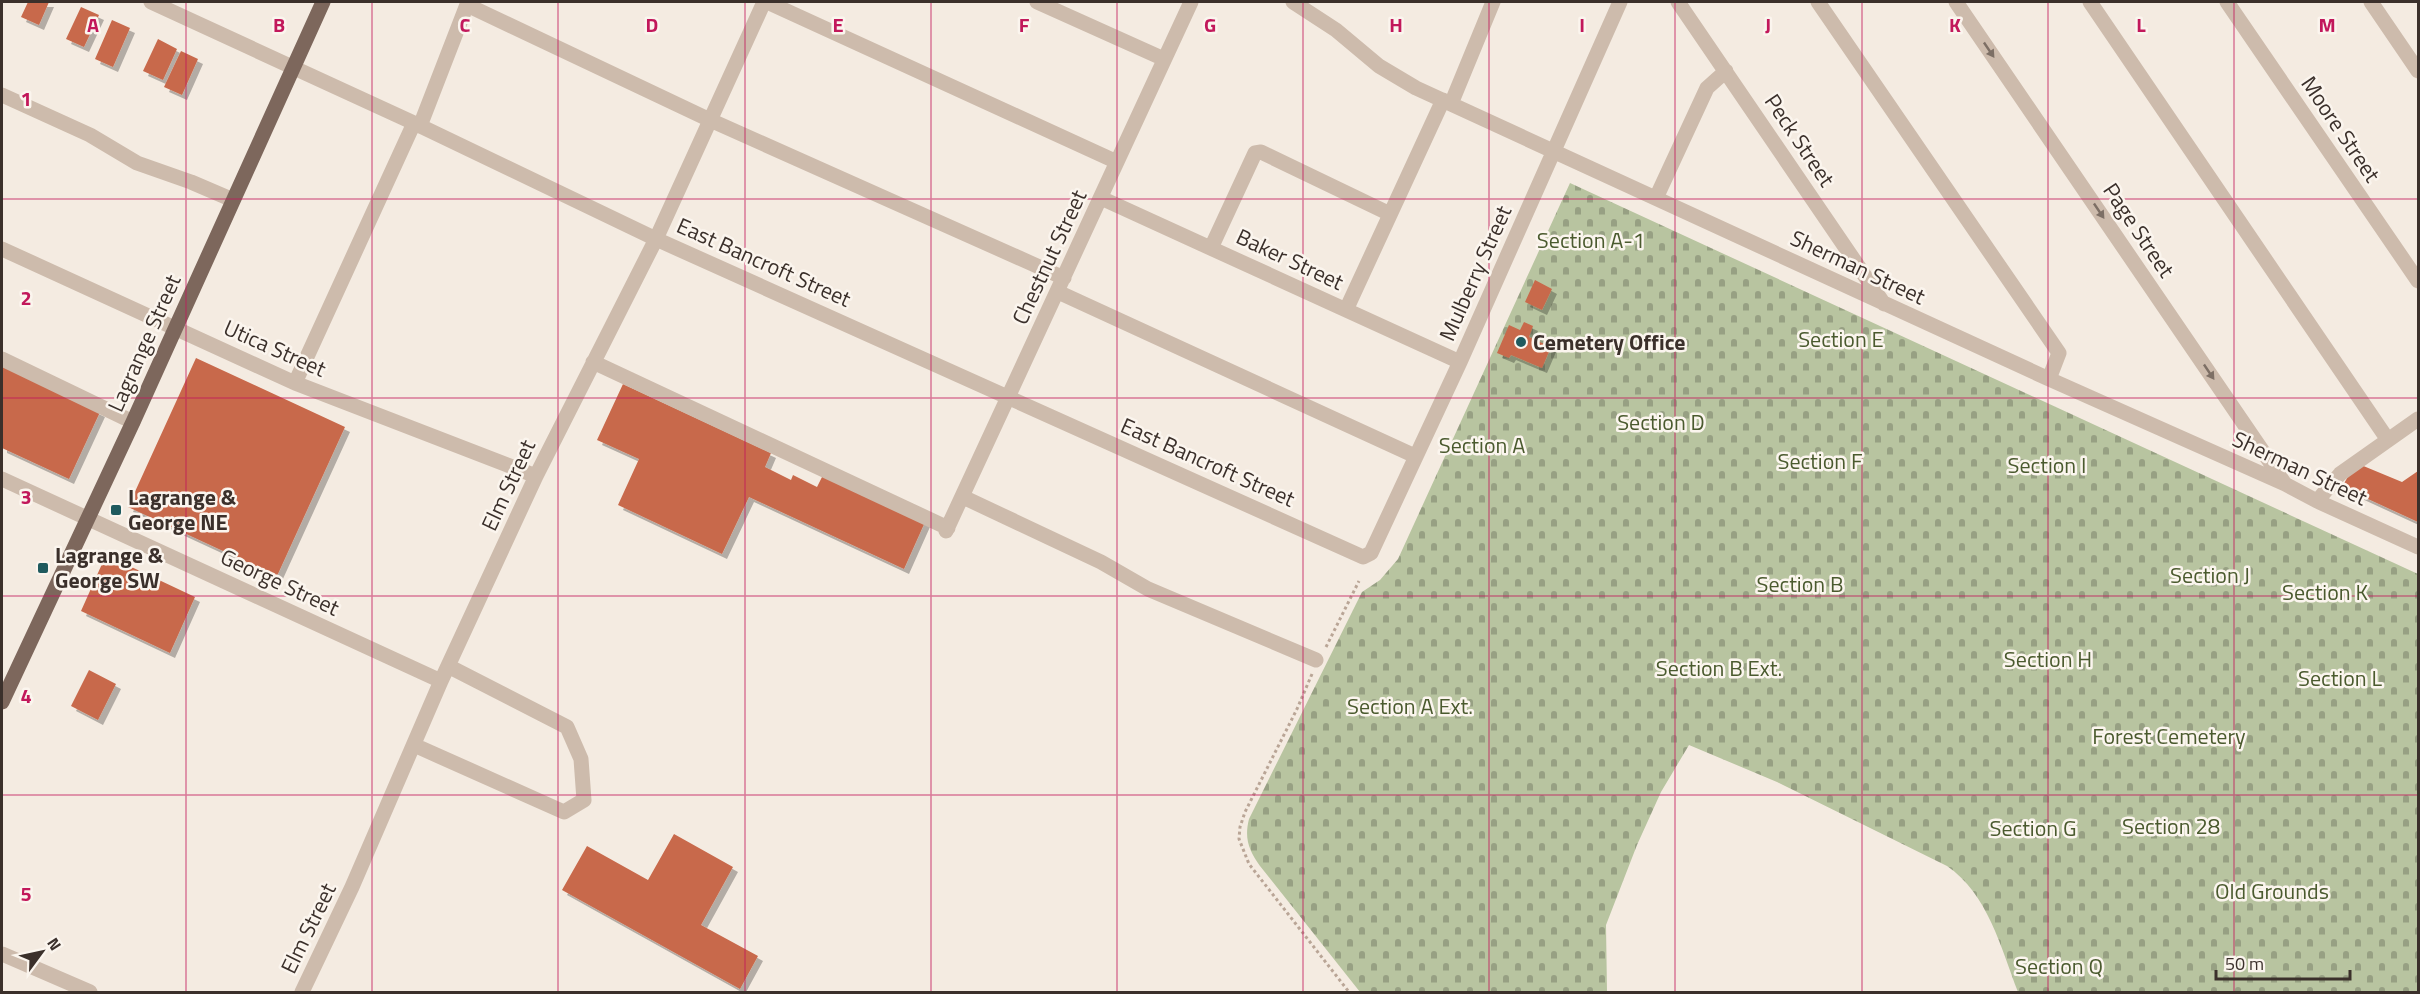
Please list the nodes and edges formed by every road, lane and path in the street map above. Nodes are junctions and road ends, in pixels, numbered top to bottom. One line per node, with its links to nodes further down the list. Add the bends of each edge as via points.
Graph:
1 (151, 2): 17 (street, East Bancroft Street)
2 (323, 2): 17 (main road, Lagrange Street)
3 (766, 2): 22 (street, Elm Street); 25 (street)
4 (1037, 2): 16 (street)
5 (1191, 2): 16 (street, Chestnut Street)
6 (1293, 2): 21 (street, Sherman Street, via 1336,30 1379,66)
7 (1492, 2): 21 (street)
8 (1620, 2): 24 (street, Mulberry Street)
9 (1678, 2): 18 (street, Peck Street)
10 (1818, 2): 41 (street, via 2059,353)
11 (1956, 2): 50 (street, Page Street, one-way to 50)
12 (2090, 2): 46 (street)
13 (2227, 2): 33 (street, Moore Street)
14 (2371, 2): 19 (street)
15 (467, 3): 22 (street); 23 (street)
16 (1164, 59): 25 (street, Chestnut Street)
17 (292, 67): 23 (street, East Bancroft Street); 28 (main road, Lagrange Street)
18 (1726, 71): 27 (street, via 1707,88); 35 (street, Peck Street)
19 (2418, 71)
20 (2, 95): 28 (street, via 90,135 137,163)
21 (1447, 102): 24 (street, Sherman Street); 29 (street)
22 (710, 120): 30 (street, Elm Street); 34 (street)
23 (417, 124): 30 (street, East Bancroft Street); 42 (street)
24 (1554, 150): 27 (street, Sherman Street); 40 (street, Mulberry Street)
25 (1117, 162): 26 (street, Chestnut Street)
26 (1101, 198): 31 (street, Baker Street); 34 (street, Chestnut Street)
27 (1656, 198): 35 (street, Sherman Street)
28 (233, 200): 37 (main road, Lagrange Street)
29 (1390, 214): 31 (street, via 1261,152 1255,153); 36 (street)
30 (656, 238): 39 (street, Elm Street); 43 (street, East Bancroft Street)
31 (1212, 248): 36 (street, Baker Street)
32 (2, 249): 37 (street, Utica Street)
33 (2418, 281)
34 (1061, 285): 43 (street, Chestnut Street); 47 (street)
35 (1884, 304): 41 (street, Sherman Street)
36 (1346, 309): 40 (street, Baker Street)
37 (175, 328): 42 (street, Utica Street); 45 (main road, Lagrange Street)
38 (2, 360): 45 (street)
39 (593, 362): 48 (street, Elm Street); 51 (street, Chestnut Street, via 947,530)
40 (1460, 362): 47 (street, Mulberry Street)
41 (2049, 380): 50 (street, Sherman Street)
42 (296, 383): 48 (street, Utica Street)
43 (1010, 397): 51 (street, Chestnut Street); 55 (street, East Bancroft Street)
44 (2418, 419): 46 (street)
45 (133, 422): 53 (main road, Lagrange Street)
46 (2388, 440): 52 (street, via 2340,474)
47 (1415, 456): 55 (street, Mulberry Street, via 1371,553)
48 (536, 476): 58 (street, Elm Street)
49 (2, 479): 53 (street, George Street)
50 (2285, 484): 52 (street, Sherman Street)
51 (963, 497): 57 (street, via 1101,562 1148,589)
52 (2317, 501): 54 (street, Sherman Street)
53 (87, 518): 59 (street, George Street); 60 (main road, Lagrange Street)
54 (2418, 547)
55 (1363, 557)
56 (1359, 581): 57 (path)
57 (1318, 661): 65 (path, via 1245,812 1239,839 1249,864)
58 (448, 666): 59 (street, Elm Street); 61 (street, via 567,727 581,759 584,800 564,812)
59 (441, 681): 61 (street, Elm Street)
60 (2, 702)
61 (414, 745): 64 (street, Elm Street)
62 (2, 954): 63 (street)
63 (90, 993)
64 (302, 993)
65 (1349, 993)

